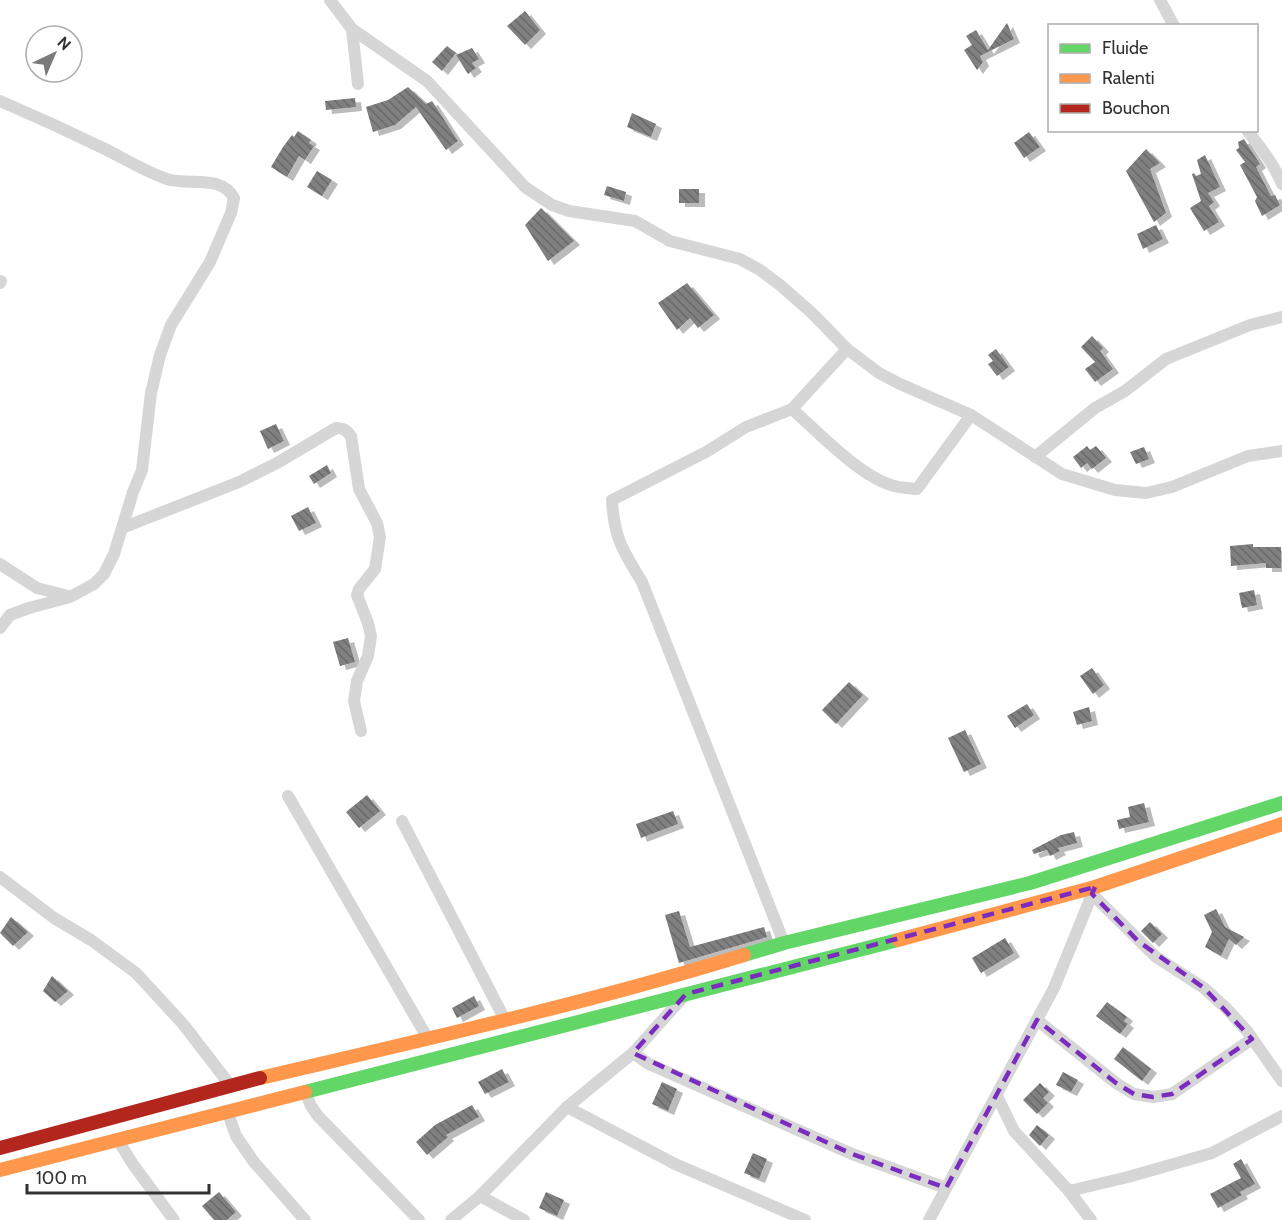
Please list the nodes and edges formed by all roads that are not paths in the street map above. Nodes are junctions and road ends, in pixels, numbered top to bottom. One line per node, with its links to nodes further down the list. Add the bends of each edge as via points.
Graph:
1 (330, 0): 4 (street)
2 (1160, 0): 3 (street)
3 (1173, 24)
4 (352, 29): 5 (street); 10 (street, via 427,81 525,187 552,205 635,220 670,241 740,259 780,285)
5 (358, 84)
6 (0, 101): 15 (street, via 166,179 211,182 225,187 234,198 210,262 171,325 160,355 149,404 142,470)
7 (1248, 132): 8 (street)
8 (1282, 184)
9 (1282, 317): 14 (street, via 1250,325 1166,359 1125,391 1095,408)
10 (847, 349): 11 (street); 12 (street, via 879,373)
11 (792, 408): 12 (street, via 872,476 892,486 917,489); 26 (street, via 746,427 612,500 618,542 642,582)
12 (971, 415): 14 (street)
13 (1282, 451): 14 (street, via 1248,456 1172,487 1146,493 1115,490 1062,474)
14 (1035, 457)
15 (122, 528): 17 (street, via 104,574); 19 (street, via 239,483 336,428 347,431 359,489 380,537 375,568 357,594 371,636 354,701)
16 (0, 564): 17 (street, via 37,588)
17 (70, 597): 18 (street, via 10,615)
18 (0, 628)
19 (361, 731)
20 (288, 796): 30 (street)
21 (1282, 803): 26 (street, via 1030,883)
22 (402, 821): 28 (street)
23 (1282, 824): 25 (street)
24 (0, 878): 34 (street, via 136,973 183,1024)
25 (1093, 890): 27 (street); 29 (street); 31 (street, via 1156,957 1204,988)
26 (784, 943): 28 (street)
27 (686, 994): 32 (street); 35 (street)
28 (505, 1020): 30 (street)
29 (1037, 1020): 31 (street, via 1116,1083 1134,1094 1153,1097 1172,1094); 36 (street)
30 (428, 1039): 34 (street)
31 (1252, 1039): 33 (street)
32 (633, 1053): 37 (street); 43 (street, via 649,1064 852,1154)
33 (1282, 1081)
34 (230, 1085): 41 (street)
35 (305, 1092): 38 (street); 48 (street, via 318,1116)
36 (996, 1096): 43 (street); 44 (street, via 1014,1131)
37 (567, 1107): 45 (street); 51 (street, via 675,1164)
38 (228, 1113): 40 (street); 47 (street, via 236,1136 254,1162)
39 (1282, 1116): 44 (street, via 1212,1153)
40 (118, 1140): 42 (street); 46 (street)
41 (0, 1148)
42 (0, 1170)
43 (946, 1188): 52 (street)
44 (1069, 1191): 53 (street)
45 (480, 1196): 49 (street); 50 (street)
46 (174, 1220)
47 (305, 1220)
48 (419, 1220)
49 (451, 1220)
50 (524, 1220)
51 (804, 1220)
52 (929, 1220)
53 (1091, 1220)

